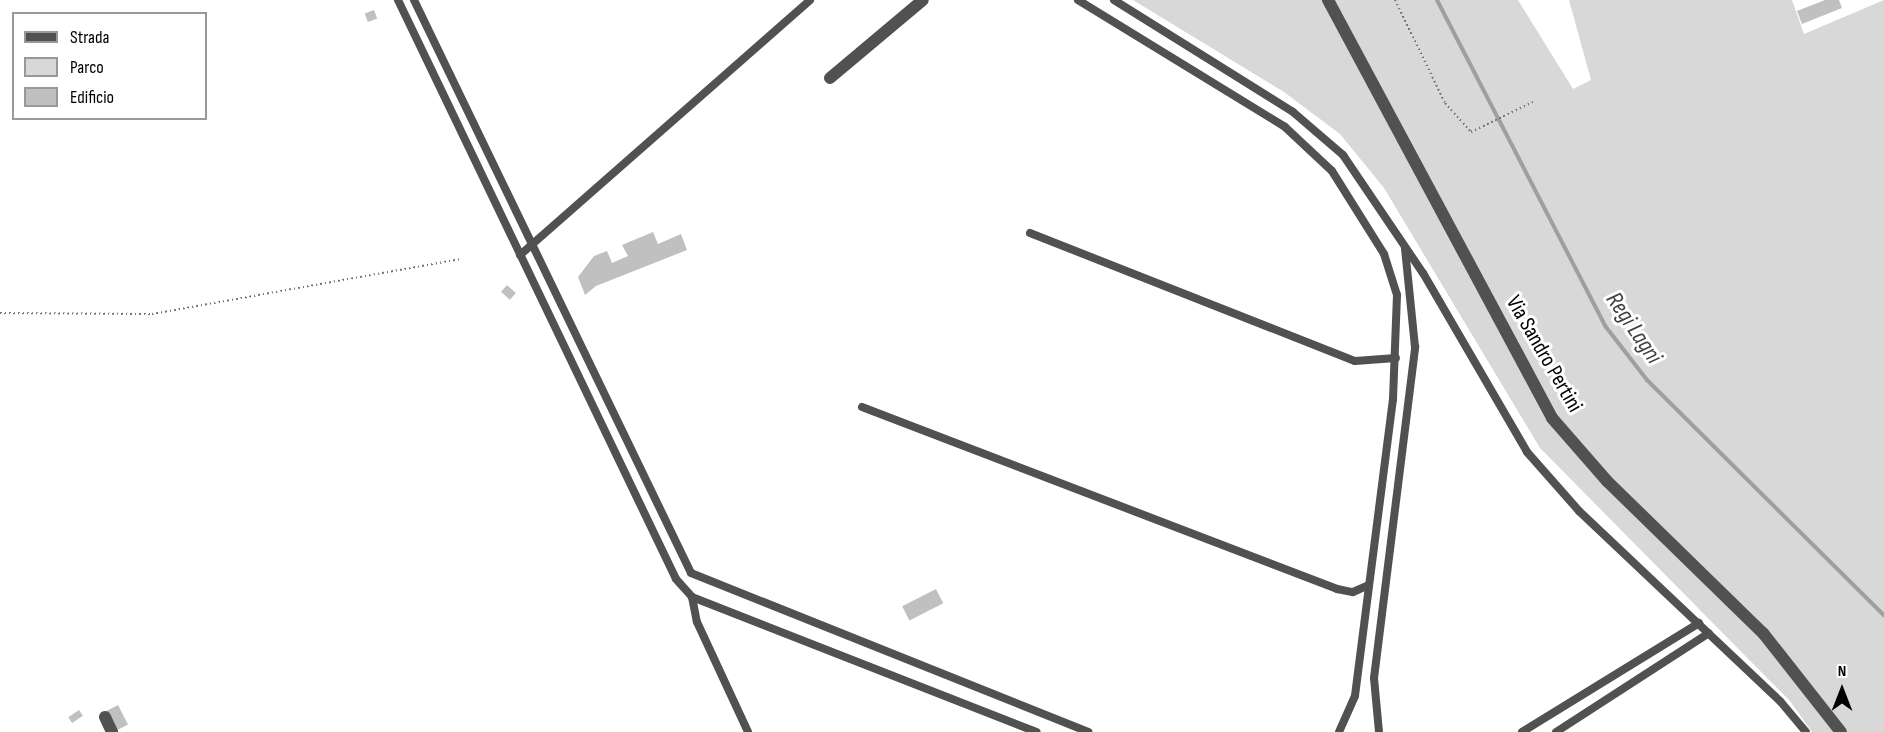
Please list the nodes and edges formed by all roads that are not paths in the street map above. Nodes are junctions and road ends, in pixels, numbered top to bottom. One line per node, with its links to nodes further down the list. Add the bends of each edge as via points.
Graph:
1 (398, 0): 12 (lane)
2 (414, 0): 10 (lane)
3 (810, 0): 10 (lane)
4 (923, 0): 8 (street)
5 (1078, 0): 13 (lane, via 1285,127 1332,171 1384,254 1397,295)
6 (1114, 0): 11 (lane, via 1321,134 1359,176)
7 (1328, 0): 29 (street, Via Sandro Pertini, via 1552,418 1607,481 1763,633)
8 (830, 78)
9 (1030, 233): 13 (lane, via 1355,361)
10 (534, 243): 12 (lane); 23 (lane, via 698,580)
11 (1404, 244): 17 (lane, via 1527,452 1580,511); 25 (lane, via 1415,347 1374,678)
12 (520, 255): 16 (lane, via 676,579)
13 (1396, 358): 15 (lane)
14 (862, 407): 15 (lane, via 1337,590 1353,592)
15 (1369, 585): 24 (lane, via 1355,696)
16 (693, 597): 21 (lane, via 697,622); 22 (lane)
17 (1699, 623): 18 (lane); 26 (lane)
18 (1709, 633): 27 (lane); 28 (lane)
19 (105, 717): 20 (street)
20 (112, 732)
21 (748, 732)
22 (1036, 732)
23 (1088, 732)
24 (1339, 732)
25 (1379, 732)
26 (1522, 732)
27 (1556, 732)
28 (1806, 732)
29 (1841, 732)

